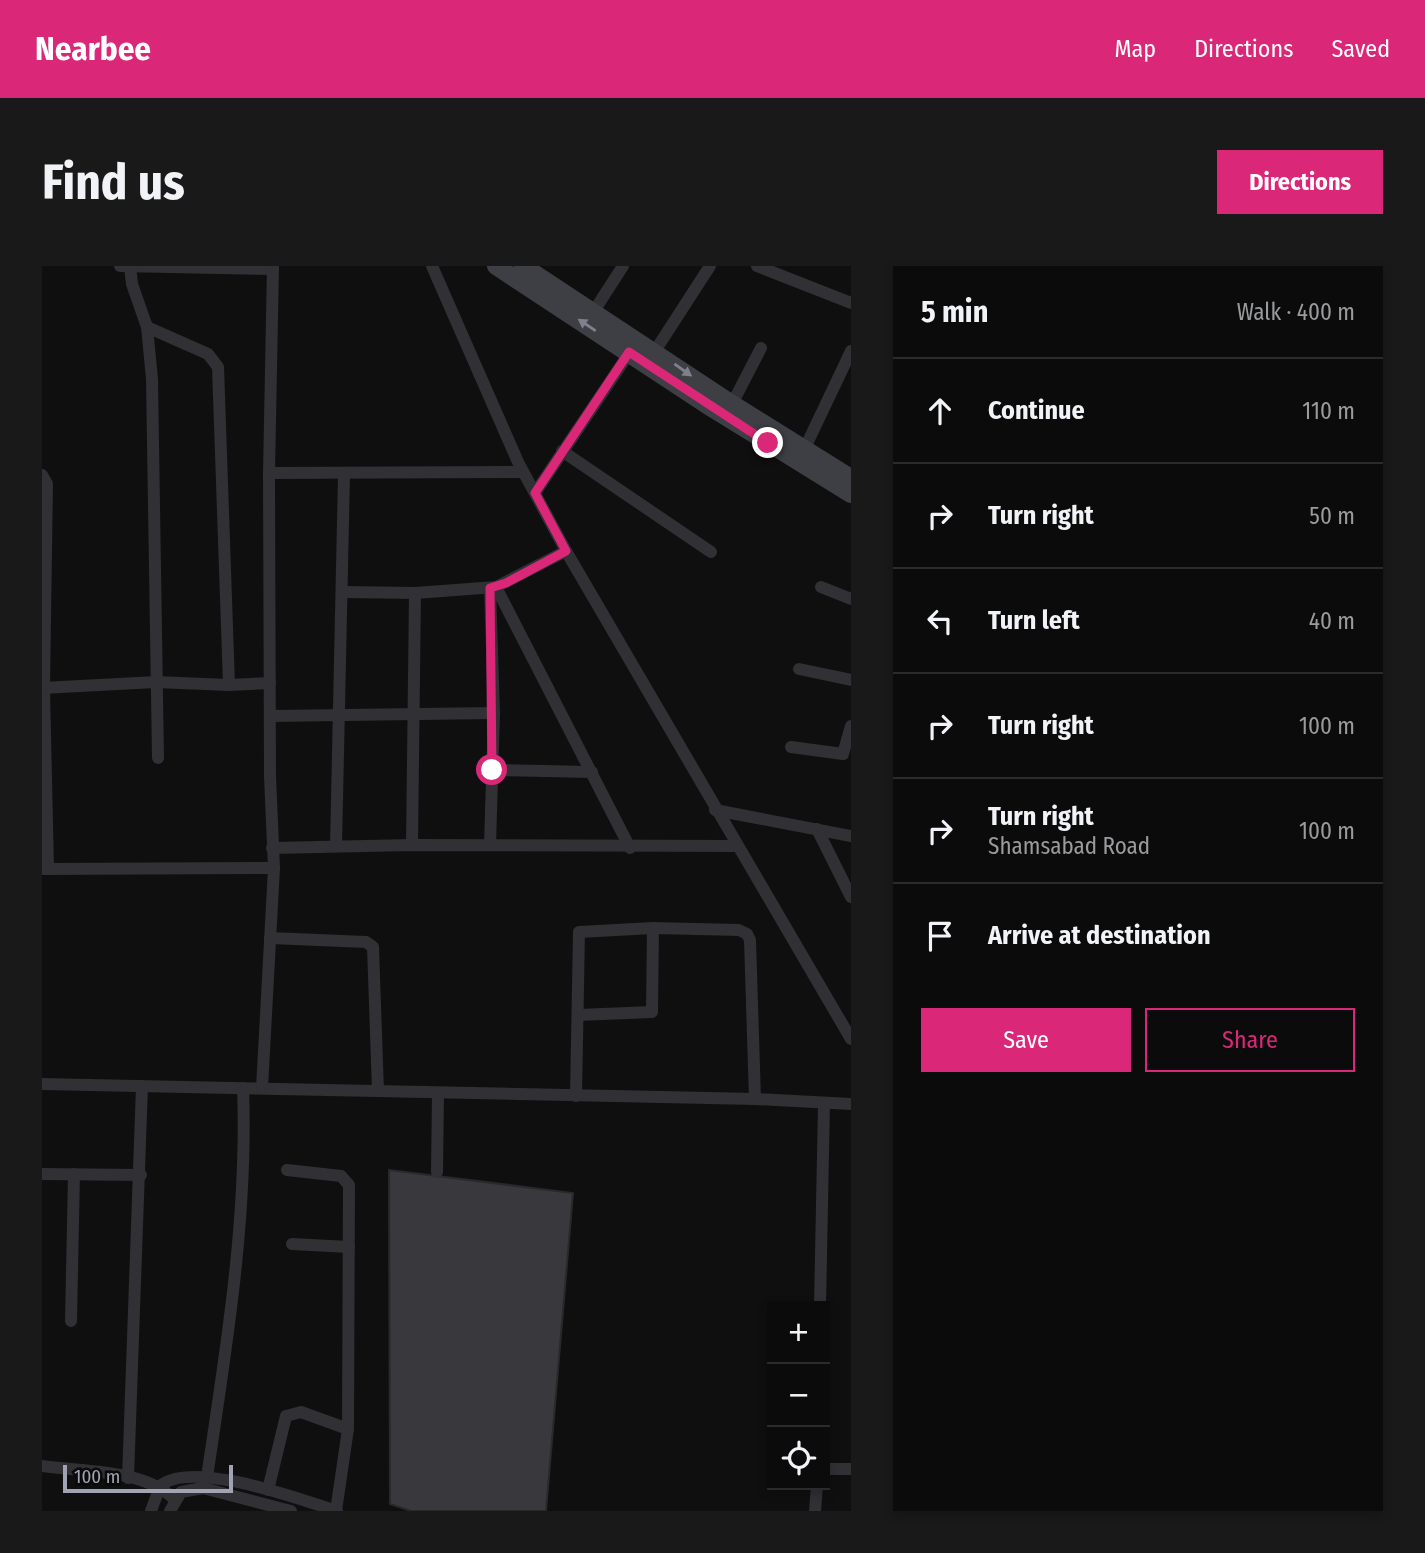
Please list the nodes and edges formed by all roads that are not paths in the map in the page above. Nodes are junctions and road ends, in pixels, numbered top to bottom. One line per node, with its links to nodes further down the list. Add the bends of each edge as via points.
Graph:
1 (432, 266): 19 (street)
2 (496, 266): 12 (main road, one-way to 2)
3 (624, 266): 10 (street)
4 (710, 266): 14 (street)
5 (757, 266): 9 (street)
6 (127, 267): 7 (street); 11 (street)
7 (273, 268): 20 (street)
8 (531, 268): 10 (main road)
9 (851, 303)
10 (594, 312): 12 (main road)
11 (147, 327): 36 (street, via 152,379); 38 (street, via 208,354 218,367)
12 (633, 346): 14 (main road); 18 (street); 25 (main road, via 707,405)
13 (761, 348): 16 (street)
14 (655, 351): 16 (main road, one-way to 16)
15 (851, 351): 17 (street)
16 (732, 404): 17 (main road)
17 (804, 450): 23 (main road)
18 (562, 451): 24 (street); 27 (street)
19 (523, 472): 22 (street); 24 (street)
20 (269, 473): 22 (street); 37 (street)
21 (42, 475): 33 (street, via 47,484)
22 (344, 475): 30 (street)
23 (851, 478)
24 (535, 493): 26 (street)
25 (851, 494)
26 (566, 551): 29 (street); 49 (street)
27 (711, 552)
28 (821, 587): 32 (street)
29 (493, 588): 31 (street); 41 (street); 48 (street)
30 (342, 592): 31 (street); 40 (street)
31 (415, 593): 42 (street)
32 (851, 599)
33 (44, 639): 39 (street)
34 (799, 669): 35 (street)
35 (851, 680)
36 (156, 682): 38 (street); 39 (street); 46 (street)
37 (270, 683): 38 (street); 43 (street)
38 (229, 684)
39 (43, 688): 59 (street)
40 (340, 713): 42 (street); 43 (street); 54 (street)
41 (494, 713): 42 (street); 47 (street)
42 (414, 714): 52 (street)
43 (270, 716): 56 (street)
44 (851, 726): 45 (street, via 842,754)
45 (791, 747)
46 (158, 758)
47 (492, 770): 48 (street); 53 (street)
48 (592, 772): 57 (street)
49 (715, 810): 50 (street); 55 (street)
50 (817, 829): 51 (street); 60 (street)
51 (851, 836)
52 (412, 845): 53 (street); 54 (street)
53 (490, 845): 57 (street)
54 (336, 846): 56 (street)
55 (737, 846): 57 (street); 64 (street)
56 (272, 848): 58 (street)
57 (631, 848)
58 (274, 868): 59 (street); 62 (street)
59 (45, 869)
60 (851, 897)
61 (653, 928): 63 (street, via 579,932); 63 (street, via 652,1012); 72 (street, via 747,934)
62 (270, 938): 68 (street); 69 (street, via 366,942 373,947)
63 (578, 1015): 71 (street)
64 (851, 1039)
65 (42, 1084): 66 (street)
66 (142, 1087): 67 (street); 79 (street)
67 (243, 1088): 68 (street); 88 (street, via 234,1275)
68 (262, 1088): 69 (street)
69 (378, 1091): 70 (street)
70 (439, 1093): 71 (street); 76 (street)
71 (576, 1096): 72 (street)
72 (755, 1099): 73 (street)
73 (824, 1102): 74 (street); 82 (street)
74 (851, 1104)
75 (287, 1170): 81 (street, via 345,1178 349,1185)
76 (437, 1172)
77 (42, 1174): 78 (street)
78 (74, 1174): 79 (street); 83 (street)
79 (141, 1175): 89 (street)
80 (292, 1244): 81 (street)
81 (349, 1247): 84 (street)
82 (820, 1301)
83 (71, 1321)
84 (348, 1429): 91 (street, via 301,1412 286,1416); 96 (street)
85 (42, 1466): 89 (street)
86 (830, 1469): 87 (street)
87 (851, 1469)
88 (207, 1477): 90 (street, via 185,1475); 91 (street)
89 (128, 1478): 90 (street)
90 (160, 1486): 93 (street); 94 (street)
91 (268, 1490): 96 (street)
92 (817, 1490): 97 (street)
93 (172, 1505): 95 (street, via 190,1488 203,1488)
94 (151, 1511)
95 (291, 1511)
96 (336, 1511)
97 (816, 1511)

